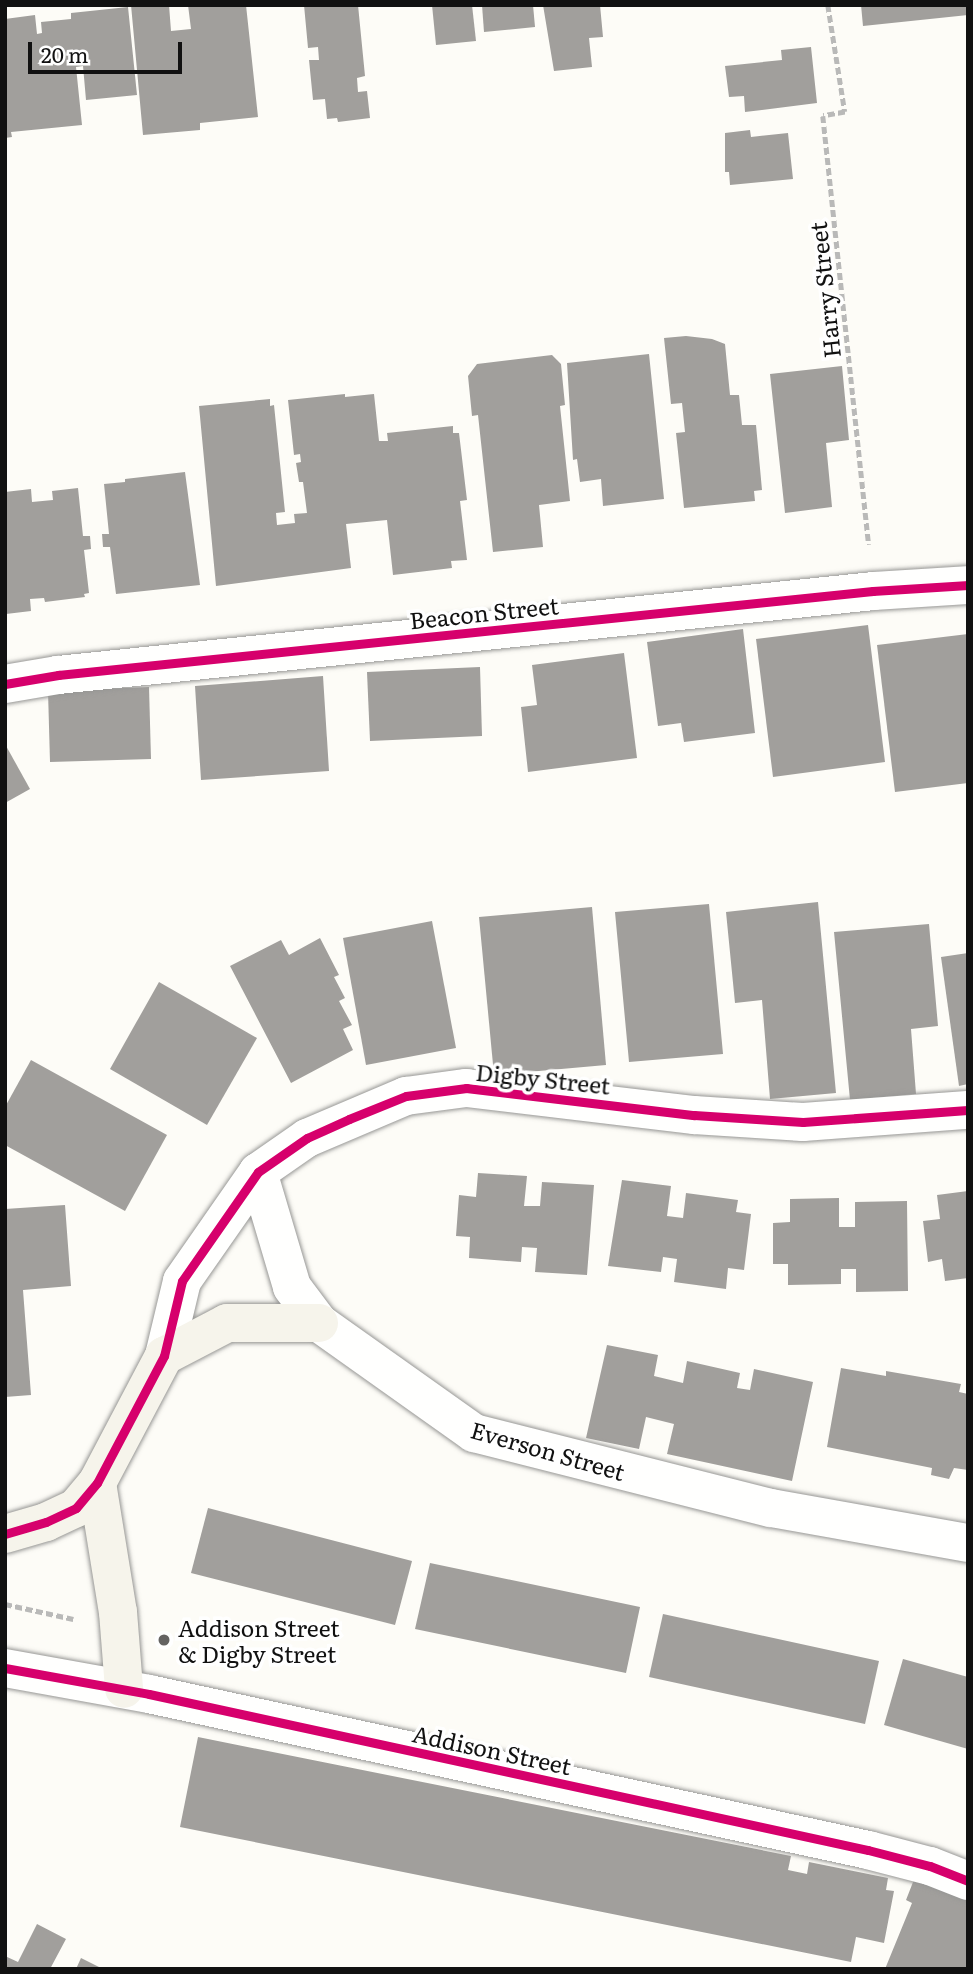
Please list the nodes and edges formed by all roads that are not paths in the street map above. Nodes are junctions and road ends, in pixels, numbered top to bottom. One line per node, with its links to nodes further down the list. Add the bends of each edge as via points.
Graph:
1 (968, 585): 2 (street, Beacon Street, via 873,591)
2 (5, 684)
3 (968, 1110): 4 (street, Digby Street, via 803,1122 694,1115 466,1088 405,1096 307,1138)
4 (258, 1172): 5 (street, Everson Street, via 292,1287); 6 (street, Digby Street, via 182,1281)
5 (319, 1323): 6 (street, via 227,1323); 9 (street, Everson Street, via 474,1433 771,1508)
6 (164, 1356): 7 (street, Digby Street)
7 (97, 1483): 8 (street, Digby Street, via 76,1508); 11 (street, via 118,1612)
8 (5, 1534)
9 (968, 1542)
10 (5, 1668): 11 (street, Addison Street)
11 (124, 1689): 12 (street, Addison Street, via 867,1850)
12 (968, 1881)

